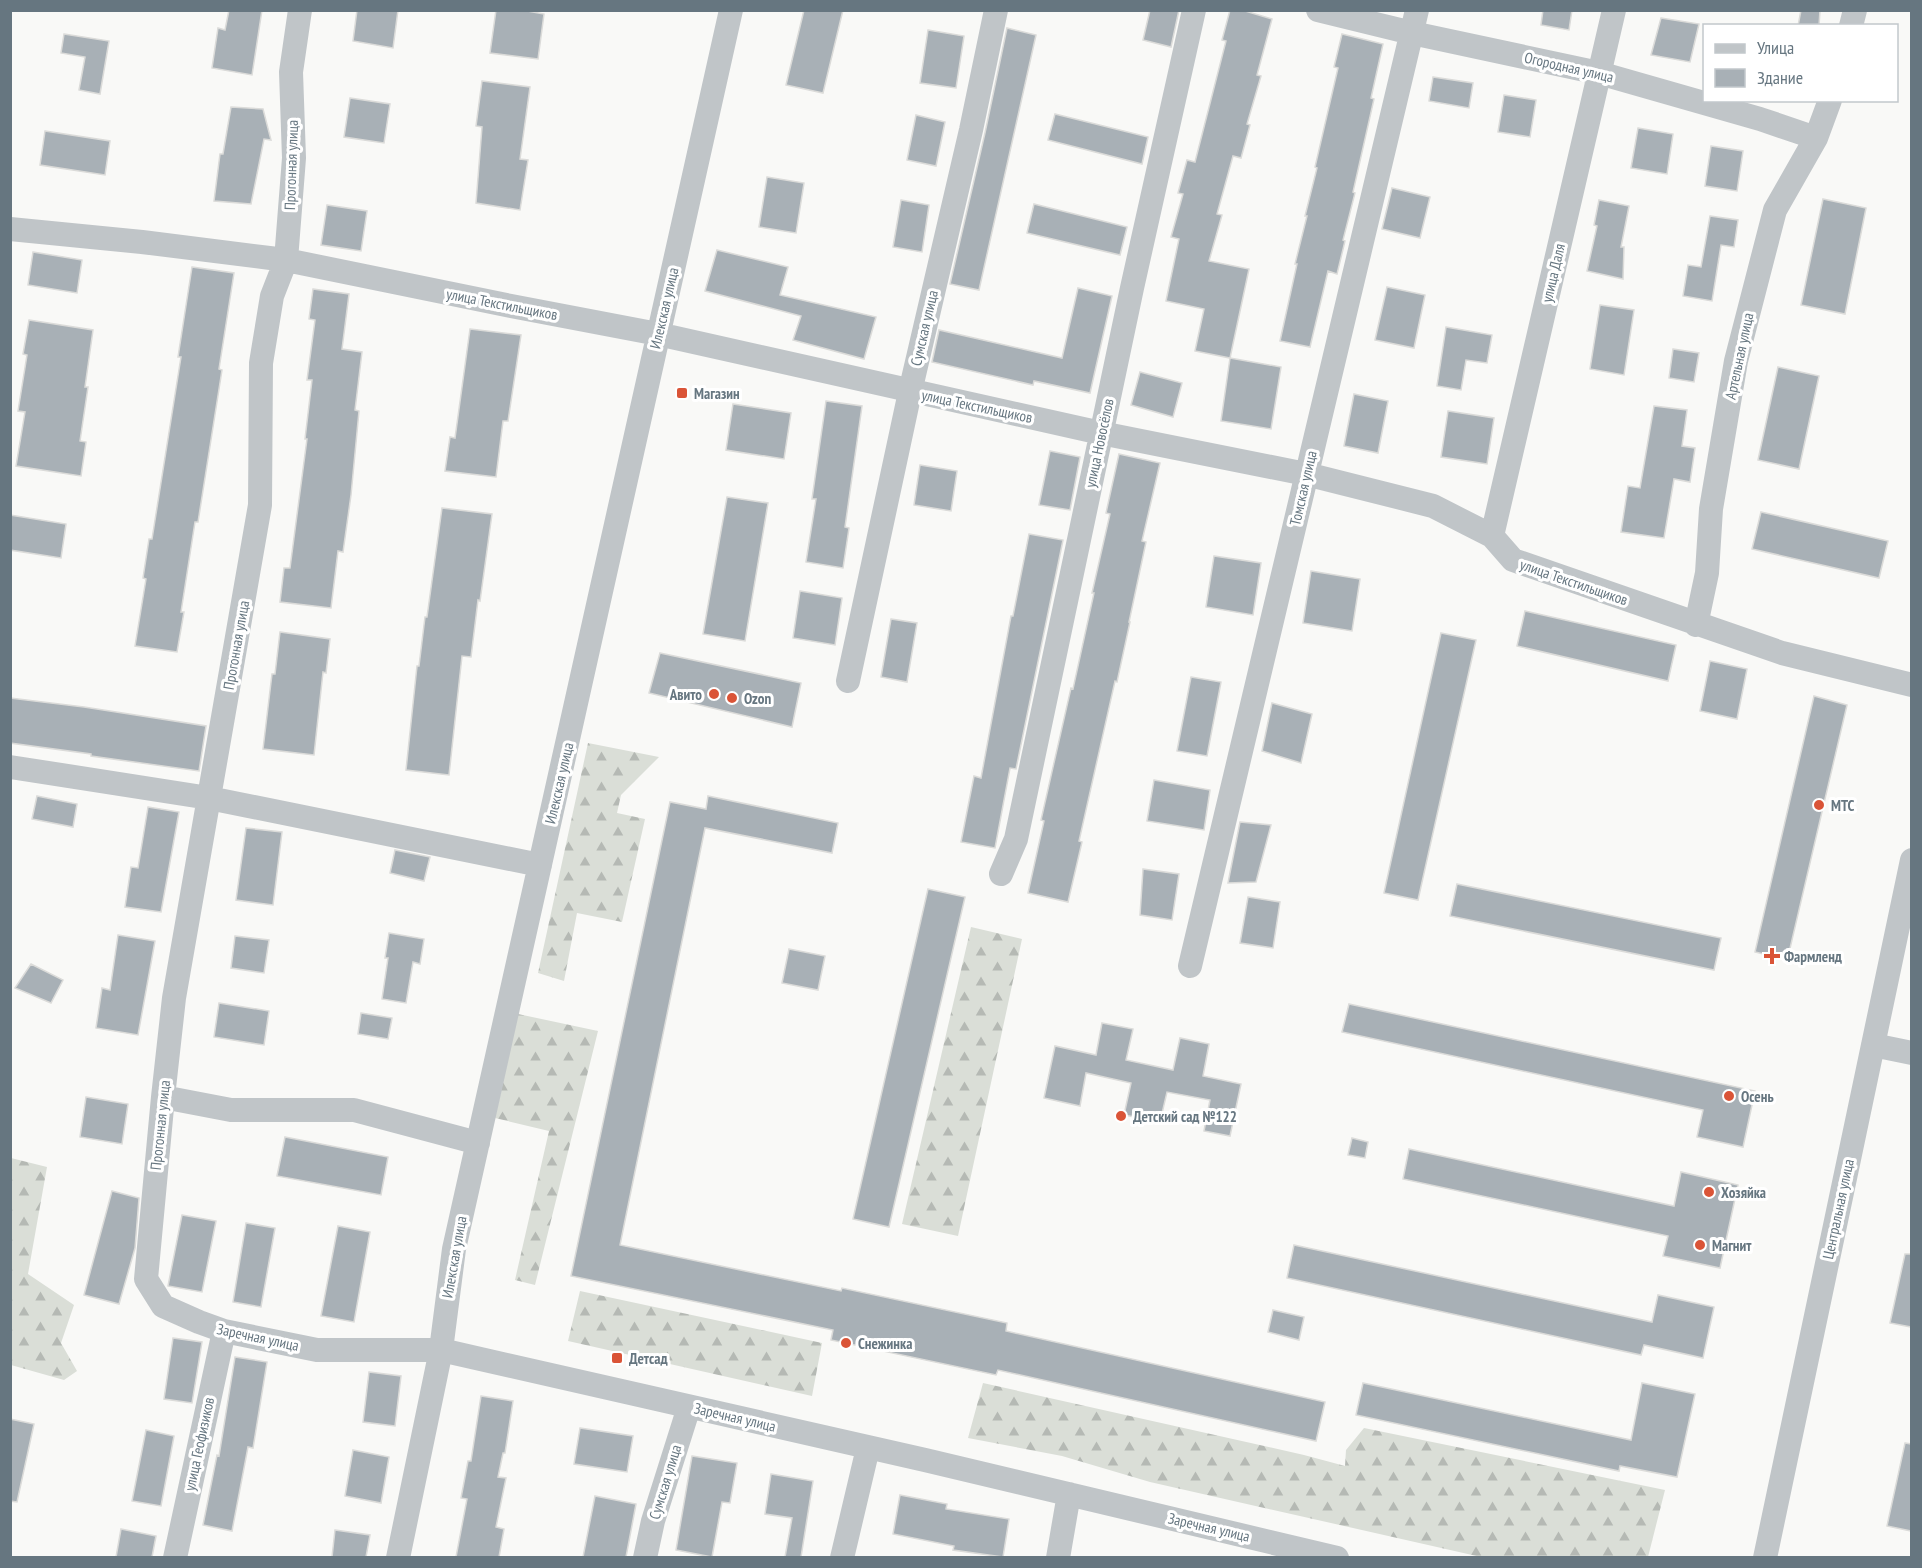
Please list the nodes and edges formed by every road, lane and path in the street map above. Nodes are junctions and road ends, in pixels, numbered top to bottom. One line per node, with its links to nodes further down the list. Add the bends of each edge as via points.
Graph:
1 (300, 10): 12 (street, Прогонная улица, via 291,72 294,158)
2 (731, 10): 13 (street, Илекская улица)
3 (996, 10): 14 (street, Сумская улица)
4 (1194, 10): 15 (street, улица Новосёлов)
5 (1318, 10): 7 (street, Огородная улица)
6 (1614, 10): 8 (street, улица Даля)
7 (1414, 22): 8 (street, Огородная улица); 16 (street, Томская улица)
8 (1599, 73): 10 (street, Огородная улица); 17 (street, улица Даля)
9 (1829, 102): 10 (street, Артельная улица)
10 (1816, 138): 18 (street, Артельная улица, via 1775,210 1736,361 1711,509 1707,573)
11 (10, 230): 12 (street, улица Текстильщиков)
12 (286, 260): 13 (street, улица Текстильщиков); 22 (street, Прогонная улица, via 272,296 261,363 260,505)
13 (658, 334): 14 (street, улица Текстильщиков); 24 (street, Илекская улица)
14 (910, 392): 15 (street, улица Текстильщиков); 19 (street, Сумская улица)
15 (1101, 434): 16 (street, улица Текстильщиков); 25 (street, улица Новосёлов, via 1016,840)
16 (1306, 474): 17 (street, улица Текстильщиков, via 1433,506); 26 (street, Томская улица)
17 (1492, 536): 18 (street, улица Текстильщиков, via 1513,560)
18 (1696, 625): 20 (street, улица Текстильщиков, via 1782,653)
19 (848, 681)
20 (1911, 685)
21 (10, 767): 22 (street)
22 (209, 798): 24 (street); 29 (street, Прогонная улица, via 174,998)
23 (1911, 860): 27 (street, Центральная улица)
24 (540, 866): 30 (street, Илекская улица)
25 (1001, 874)
26 (1190, 966)
27 (1873, 1045): 28 (street); 44 (street, Центральная улица)
28 (1911, 1053)
29 (163, 1097): 30 (street, via 231,1110 354,1110); 31 (street, Прогонная улица)
30 (478, 1143): 33 (street, Илекская улица, via 454,1249)
31 (146, 1279): 32 (street, Заречная улица, via 163,1306)
32 (224, 1331): 33 (street, Заречная улица, via 317,1350); 38 (street, улица Геофизиков)
33 (441, 1350): 34 (street, Заречная улица); 39 (street, Илекская улица)
34 (689, 1407): 35 (street, Заречная улица); 40 (street, Сумская улица)
35 (868, 1448): 36 (street, Заречная улица); 41 (street)
36 (1069, 1494): 37 (street, Заречная улица); 42 (street)
37 (1283, 1551): 43 (street, Заречная улица)
38 (175, 1557)
39 (398, 1557)
40 (645, 1557)
41 (842, 1557)
42 (1058, 1557)
43 (1337, 1557)
44 (1765, 1557)

